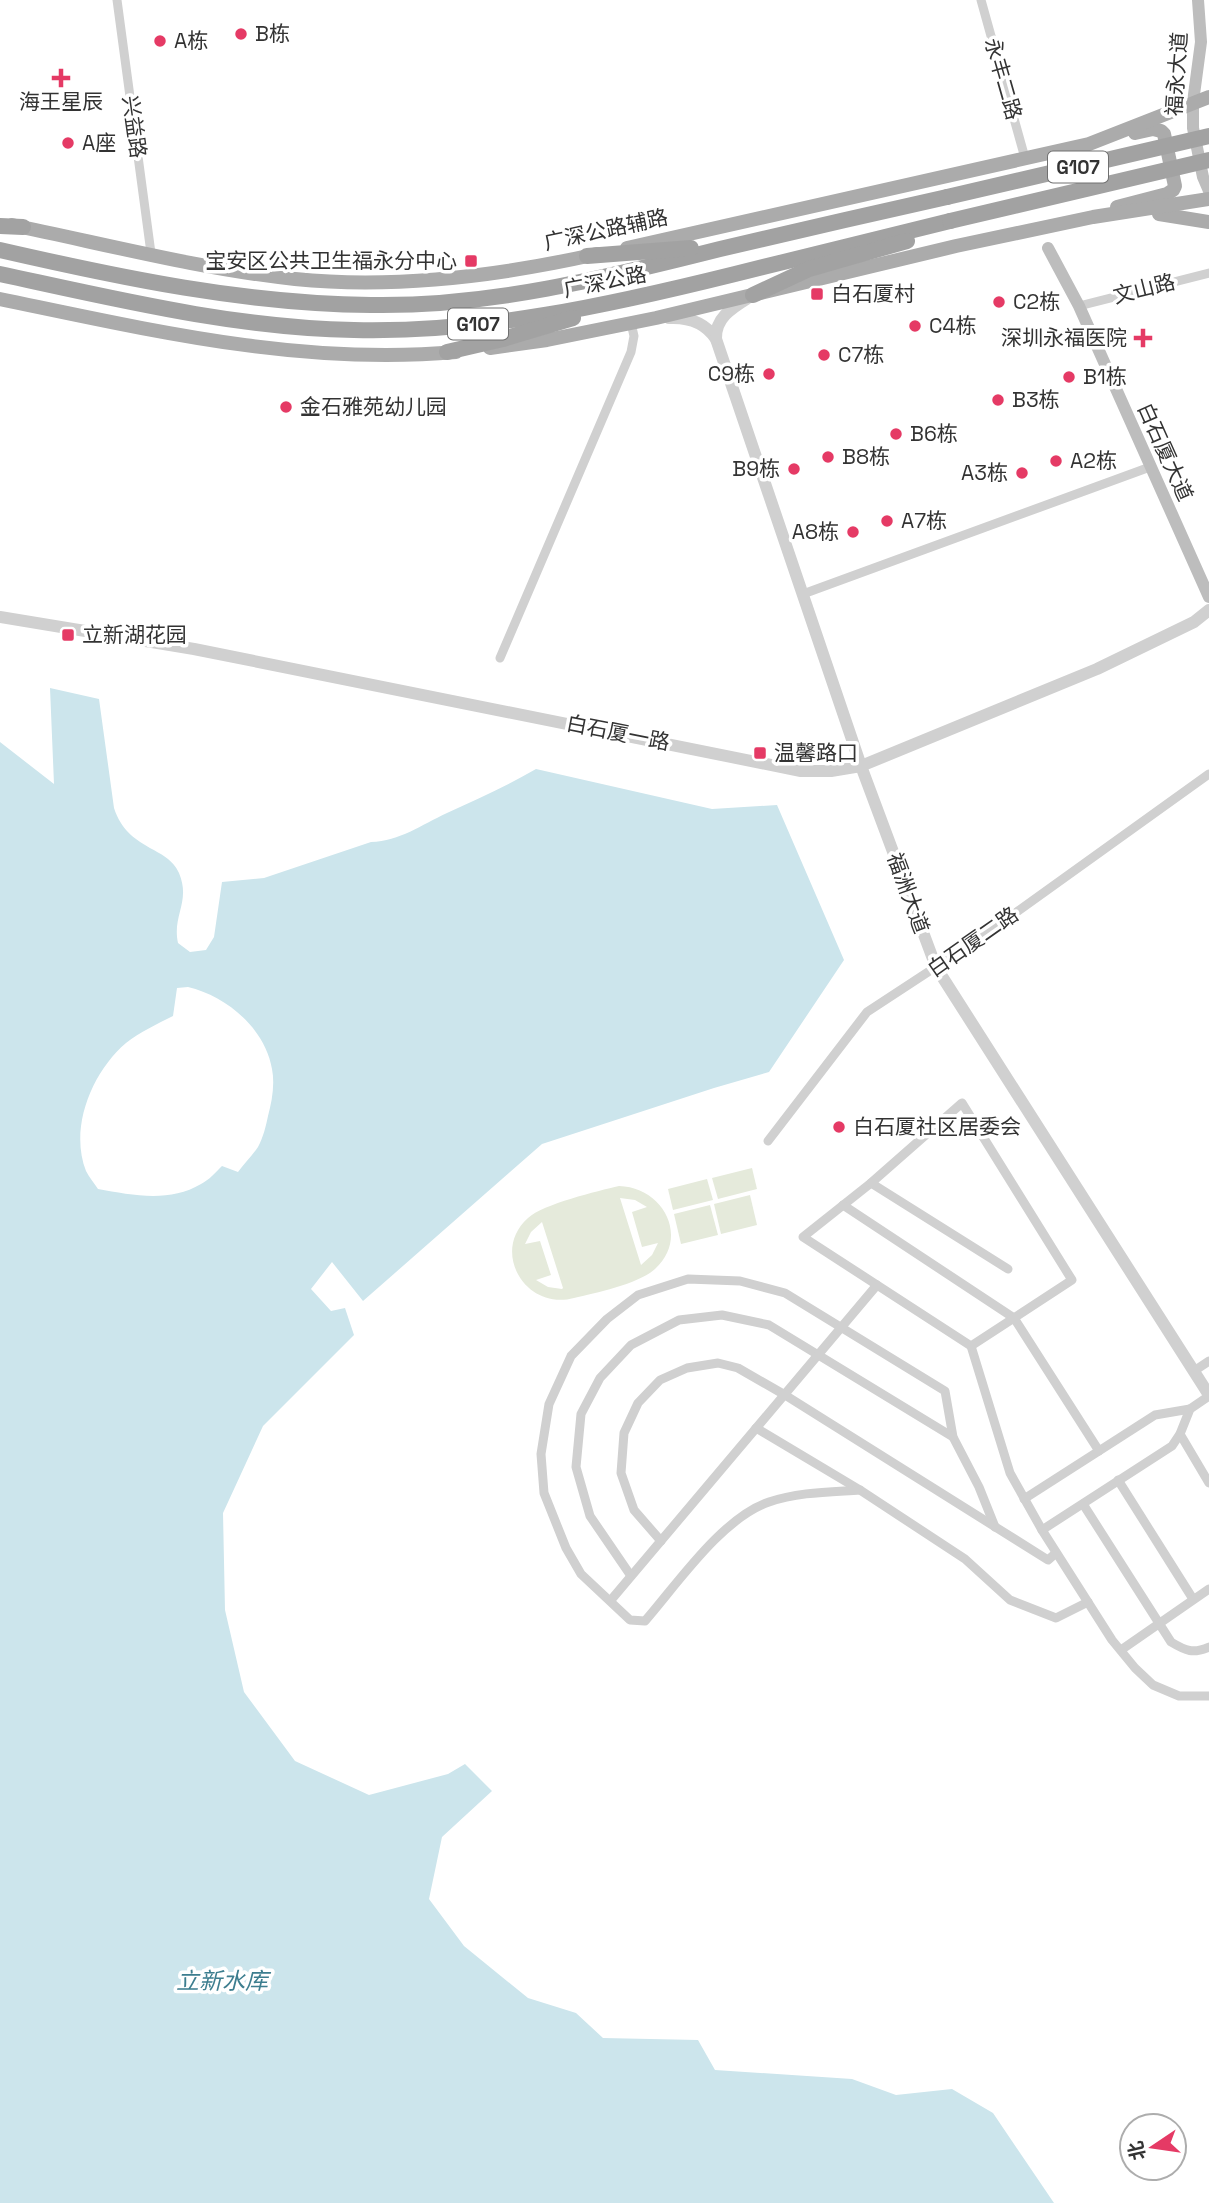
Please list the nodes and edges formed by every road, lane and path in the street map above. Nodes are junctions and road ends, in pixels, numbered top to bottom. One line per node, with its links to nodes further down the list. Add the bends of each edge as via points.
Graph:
1 (117, 0): 21 (street, 兴益路)
2 (981, 0): 8 (street, 永丰二路)
3 (1198, 0): 5 (main road, 福永大道, via 1201,51)
4 (1209, 97): 5 (main road, 广深公路辅路)
5 (1193, 102): 7 (main road, 广深公路辅路); 10 (main road, 福永大道, via 1194,138)
6 (1209, 136): 18 (highway, 广深公路 / G107, bridge)
7 (1089, 144): 8 (main road, 广深公路辅路); 13 (main road, via 1161,131 1175,180 1171,192)
8 (1025, 158): 22 (main road, 广深公路辅路)
9 (1209, 160): 14 (highway, 广深公路 / G107, bridge)
10 (1209, 191)
11 (1209, 199): 12 (main road)
12 (1129, 211): 13 (main road); 15 (main road)
13 (1093, 217): 25 (main road)
14 (950, 221): 25 (highway, via 905,242 808,269); 26 (highway, 广深公路 / G107)
15 (1209, 222)
16 (0, 224): 17 (highway)
17 (23, 227): 21 (main road, 广深公路辅路)
18 (739, 245): 20 (highway, 广深公路 / G107, via 534,291 453,302 371,305 236,296); 22 (highway)
19 (1048, 248): 28 (main road, 白石厦大道)
20 (0, 250)
21 (151, 253): 22 (main road, 广深公路辅路, via 238,271 342,282 474,275)
22 (587, 256)
23 (1209, 272): 28 (street, 文山路)
24 (0, 274): 26 (highway, 广深公路 / G107, via 155,307 353,330 509,320)
25 (753, 295): 29 (main road); 31 (street, via 722,317)
26 (645, 296): 32 (highway)
27 (0, 299): 32 (main road, via 241,346 320,354)
28 (1079, 306): 33 (main road, 白石厦大道)
29 (656, 318): 30 (main road); 31 (street, via 690,319)
30 (631, 323): 32 (main road, via 547,340); 38 (street, via 631,352)
31 (716, 339): 34 (street, 福洲大道)
32 (447, 352)
33 (1150, 467): 34 (street); 35 (main road, 白石厦大道)
34 (803, 594): 39 (street, 福洲大道)
35 (1209, 597)
36 (1209, 610): 39 (street, 白石厦一路, via 1194,622 1097,669)
37 (0, 617): 39 (street, 白石厦一路, via 194,649 801,771)
38 (500, 658)
39 (861, 766): 41 (street, 福洲大道)
40 (1209, 774): 41 (street, 白石厦二路)
41 (936, 967): 42 (street, 白石厦二路, via 867,1013); 52 (street, 福洲大道)
42 (768, 1141)
43 (871, 1183): 44 (street); 45 (street); 47 (street, via 962,1103 1072,1280)
44 (843, 1205): 46 (street, via 803,1237); 47 (street)
45 (1008, 1269)
46 (877, 1285): 48 (street); 49 (street)
47 (1014, 1318): 49 (street); 59 (street)
48 (842, 1327): 50 (street); 58 (street, via 944,1391); 72 (street, via 785,1293 740,1281 688,1279 638,1295 571,1356 549,1404 541,1454 544,1493 582,1574)
49 (971, 1346): 63 (street, via 1010,1473)
50 (819, 1354): 53 (street); 58 (street); 69 (street, via 769,1325 722,1315 679,1320 631,1345 600,1378 581,1414 576,1467 590,1516)
51 (1209, 1361): 52 (street)
52 (1194, 1371): 54 (street, 福洲大道)
53 (785, 1395): 56 (street); 65 (street); 67 (street, via 738,1368 718,1363 687,1368 660,1380 638,1403 624,1433 621,1473 634,1510)
54 (1209, 1396): 55 (street)
55 (1190, 1409): 57 (street); 59 (street, via 1155,1415)
56 (756, 1429): 62 (street); 67 (street)
57 (1180, 1434): 60 (street, via 1172,1446); 61 (street)
58 (953, 1437): 65 (street)
59 (1099, 1451): 63 (street)
60 (1118, 1480): 64 (street); 71 (street)
61 (1209, 1483)
62 (860, 1490): 72 (street, via 808,1493 767,1502 726,1527 645,1620 629,1620); 73 (street, via 965,1559 1010,1600 1056,1618)
63 (1024, 1499): 66 (street)
64 (1083, 1504): 66 (street); 74 (street)
65 (995, 1527): 68 (street, via 1048,1560)
66 (1042, 1530): 68 (street)
67 (661, 1541): 69 (street)
68 (1056, 1553): 73 (street)
69 (631, 1576): 72 (street)
70 (1209, 1588): 71 (street)
71 (1193, 1599): 74 (street)
72 (611, 1600)
73 (1088, 1602): 76 (street)
74 (1158, 1624): 75 (street, via 1171,1642 1185,1651); 76 (street)
75 (1209, 1647)
76 (1121, 1650): 77 (street, via 1153,1685 1179,1696)
77 (1209, 1696)

